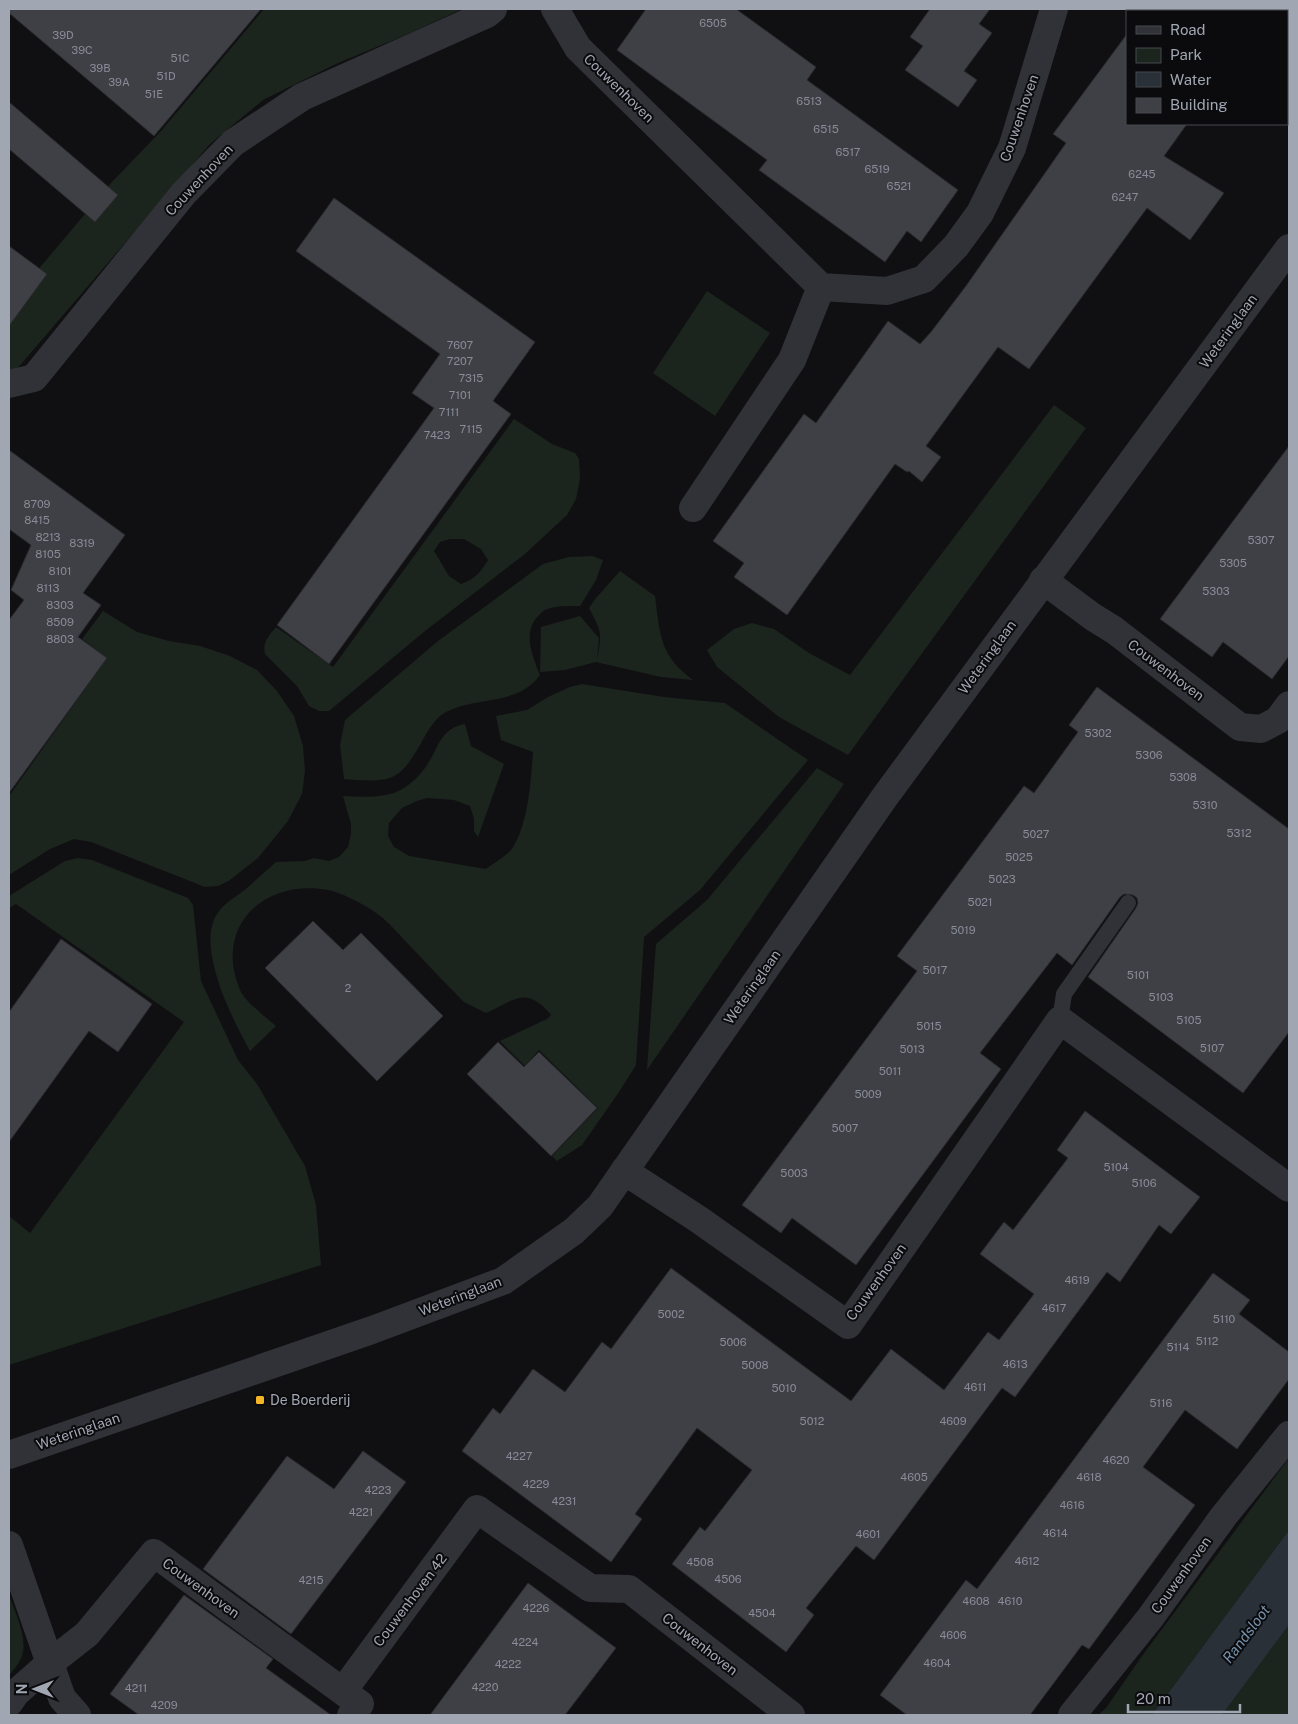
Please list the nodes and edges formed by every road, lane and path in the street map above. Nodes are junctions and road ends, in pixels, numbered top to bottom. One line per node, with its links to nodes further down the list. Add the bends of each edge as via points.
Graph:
1 (493, 9): 6 (street, Couwenhoven, via 302,97 233,143 184,193 34,378)
2 (555, 9): 5 (street, Couwenhoven, via 578,48)
3 (1054, 9): 5 (street, Couwenhoven, via 1012,148 980,213 956,246 924,279 887,292)
4 (1289, 248): 8 (street, Weteringlaan)
5 (821, 287): 7 (street, via 792,360)
6 (9, 384)
7 (693, 508)
8 (1044, 580): 9 (street, Couwenhoven, via 1240,727 1261,730 1278,720); 12 (street, Weteringlaan, via 884,798)
9 (1289, 705)
10 (1128, 904): 11 (lane, Couwenhoven, via 1064,994)
11 (1060, 1020): 12 (street, Couwenhoven, via 848,1325); 13 (street)
12 (624, 1171): 15 (street, Weteringlaan, via 600,1206 574,1230 503,1281 372,1330)
13 (1289, 1188)
14 (1289, 1434): 23 (street, Couwenhoven)
15 (9, 1455)
16 (478, 1509): 20 (street, Couwenhoven 42); 22 (street, Couwenhoven, via 590,1588 629,1589)
17 (9, 1545): 18 (street)
18 (50, 1663): 19 (street, Couwenhoven); 20 (street, Couwenhoven, via 87,1634 154,1553); 21 (street, via 62,1698)
19 (9, 1703)
20 (347, 1703)
21 (77, 1715)
22 (791, 1715)
23 (1072, 1715)

